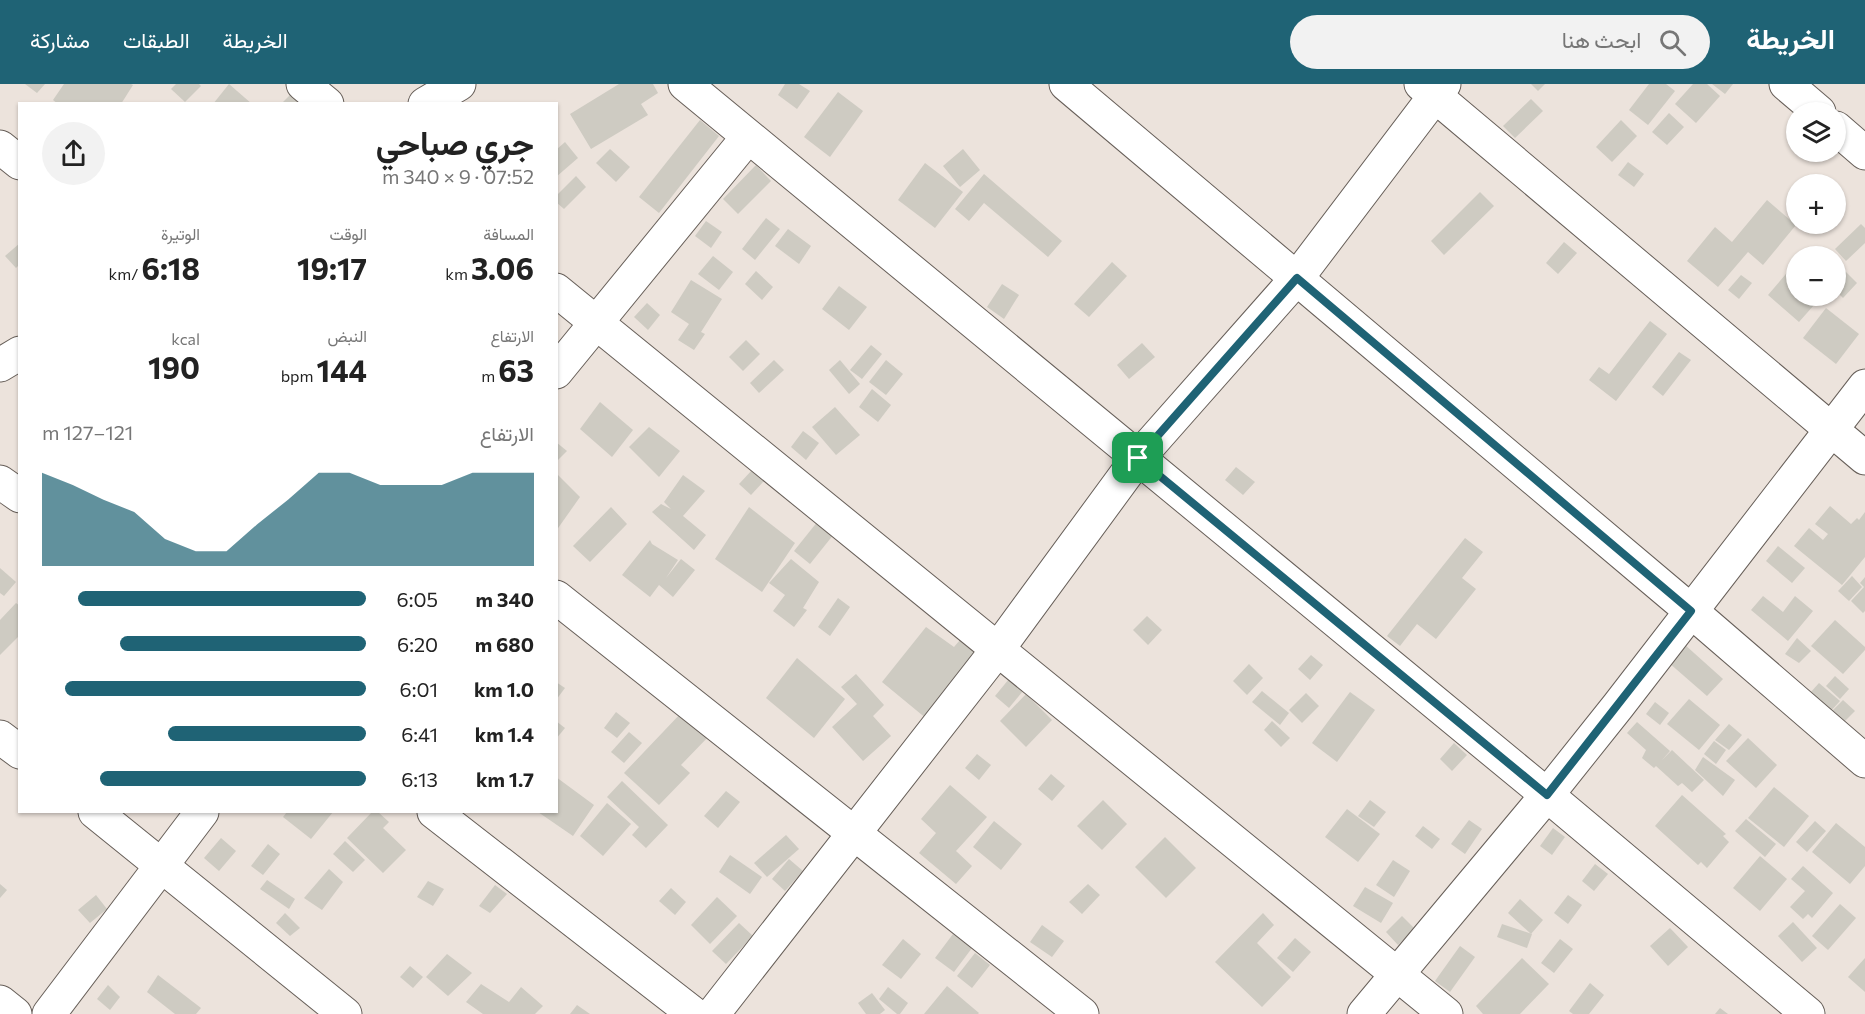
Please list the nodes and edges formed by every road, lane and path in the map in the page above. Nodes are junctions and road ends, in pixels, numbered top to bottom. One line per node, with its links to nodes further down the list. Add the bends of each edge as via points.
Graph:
1 (303, 84): 7 (street)
2 (459, 84): 8 (street)
3 (685, 84): 10 (street)
4 (1066, 84): 15 (street)
5 (1786, 84): 9 (street)
6 (1434, 88): 15 (street); 22 (street)
7 (325, 102)
8 (428, 102)
9 (1807, 102)
10 (748, 136): 17 (street); 23 (street)
11 (1846, 137): 13 (street)
12 (0, 147): 14 (street)
13 (1865, 153)
14 (18, 161)
15 (1297, 278): 23 (street); 28 (street)
16 (558, 292): 17 (street)
17 (598, 323): 20 (street); 29 (street)
18 (18, 354): 19 (street)
19 (0, 365)
20 (558, 370)
21 (1865, 386): 22 (street)
22 (1831, 430): 24 (street); 28 (street)
23 (1138, 458): 29 (street); 33 (street)
24 (1865, 459)
25 (0, 482): 26 (street)
26 (18, 495)
27 (558, 599): 37 (street)
28 (1691, 611): 32 (street); 33 (street)
29 (998, 649): 37 (street); 39 (street)
30 (0, 736): 31 (street)
31 (18, 750)
32 (1865, 761)
33 (1547, 795): 39 (street); 49 (street)
34 (96, 813): 38 (street)
35 (201, 813): 38 (street)
36 (435, 813): 44 (street)
37 (854, 833): 45 (street); 46 (street)
38 (162, 865): 42 (street); 43 (street)
39 (1396, 974): 47 (street); 48 (street)
40 (0, 1002): 41 (street)
41 (15, 1014)
42 (49, 1014)
43 (345, 1014)
44 (694, 1014)
45 (713, 1014)
46 (1082, 1014)
47 (1364, 1014)
48 (1446, 1014)
49 (1808, 1014)

